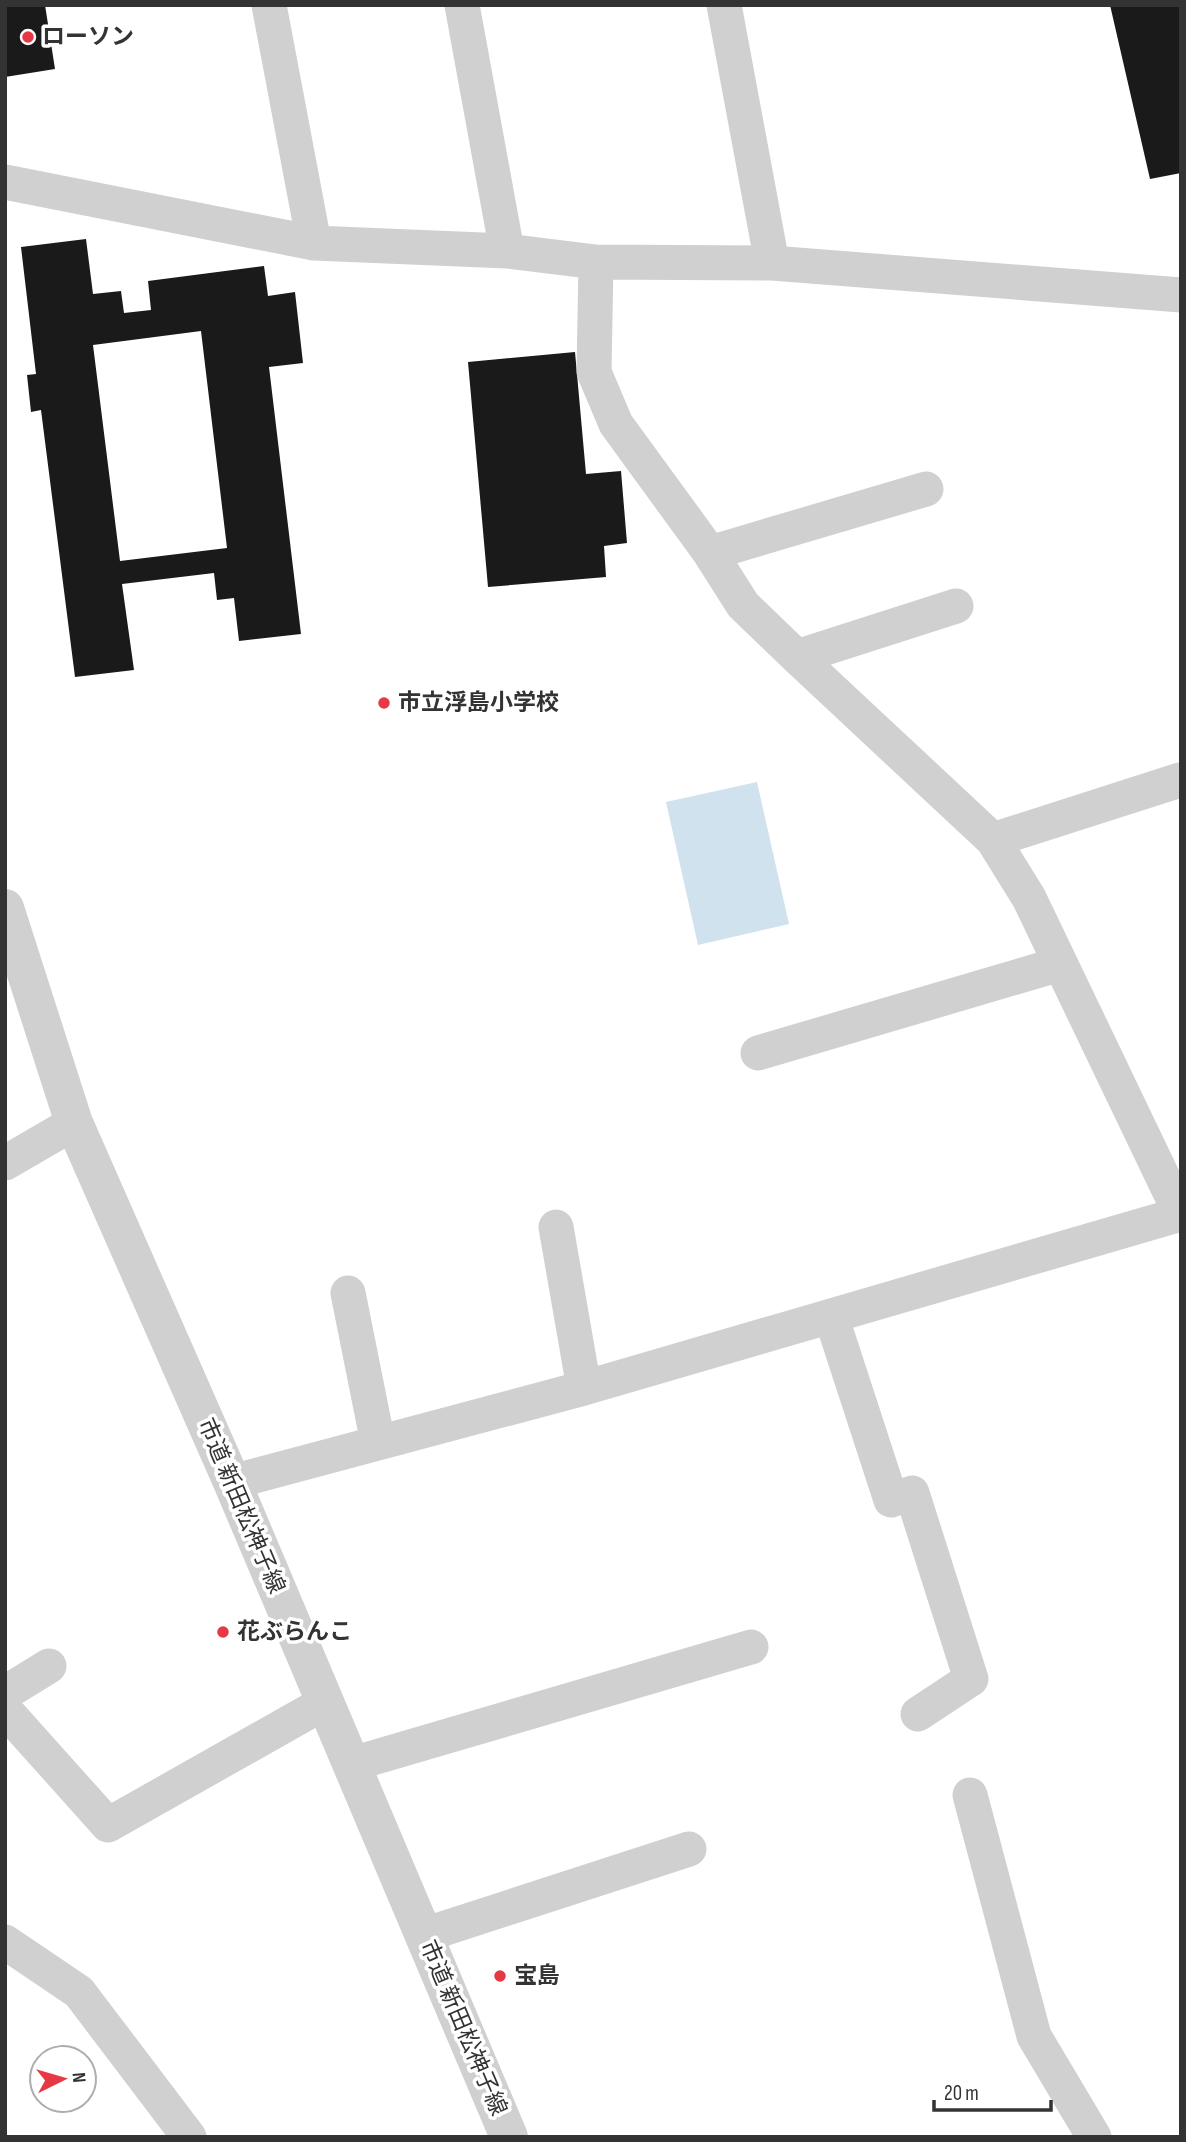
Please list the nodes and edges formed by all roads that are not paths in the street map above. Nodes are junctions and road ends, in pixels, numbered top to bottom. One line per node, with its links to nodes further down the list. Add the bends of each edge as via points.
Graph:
1 (269, 5): 5 (street)
2 (462, 5): 6 (street)
3 (724, 5): 8 (street)
4 (5, 182): 5 (street)
5 (314, 243): 6 (street)
6 (507, 251): 7 (street)
7 (596, 262): 8 (street); 11 (street, via 594,372 617,425)
8 (772, 263): 9 (street)
9 (1181, 295)
10 (926, 489): 11 (street)
11 (710, 553): 13 (street, via 743,605)
12 (956, 606): 13 (street)
13 (797, 657): 15 (street)
14 (1180, 780): 15 (street)
15 (993, 840): 17 (street, via 1029,898)
16 (7, 920): 19 (street, 市道 新田松神子線)
17 (1060, 964): 18 (street); 21 (street)
18 (758, 1053)
19 (74, 1123): 20 (street); 27 (street, 市道 新田松神子線)
20 (5, 1163)
21 (1181, 1215): 24 (street)
22 (556, 1227): 25 (street)
23 (348, 1293): 26 (street)
24 (831, 1316): 25 (street); 33 (street, via 891,1500 912,1493 971,1679)
25 (584, 1388): 26 (street)
26 (378, 1443): 27 (street)
27 (232, 1482): 31 (street, 市道 新田松神子線)
28 (751, 1647): 34 (street)
29 (49, 1666): 30 (street)
30 (5, 1693)
31 (324, 1703): 32 (street, via 108,1825); 34 (street, 市道 新田松神子線)
32 (5, 1710)
33 (918, 1714)
34 (352, 1764): 37 (street, 市道 新田松神子線)
35 (970, 1795): 41 (street, via 1034,2036)
36 (689, 1849): 37 (street)
37 (424, 1935): 40 (street, 市道 新田松神子線)
38 (5, 1942): 39 (street, via 79,1993)
39 (189, 2137)
40 (509, 2137)
41 (1094, 2137)

